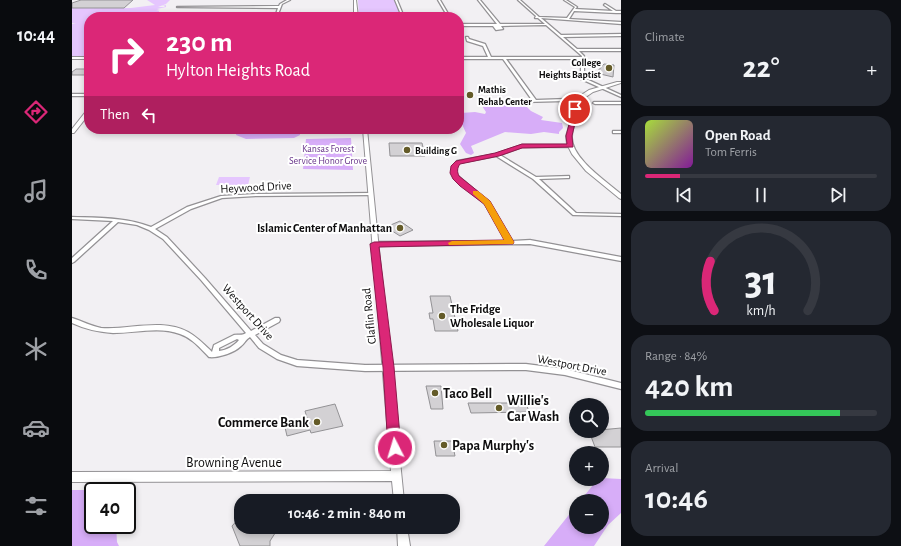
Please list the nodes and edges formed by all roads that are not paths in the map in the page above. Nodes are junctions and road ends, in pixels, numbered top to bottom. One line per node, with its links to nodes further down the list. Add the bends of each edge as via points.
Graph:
1 (289, 0): 10 (street)
2 (355, 0): 13 (street)
3 (396, 0): 14 (street)
4 (439, 0): 15 (street)
5 (478, 0): 22 (street)
6 (518, 0): 18 (street)
7 (565, 0): 11 (street, via 576,6)
8 (605, 5): 16 (street)
9 (178, 7): 10 (street)
10 (279, 7): 12 (street)
11 (574, 10): 16 (street); 19 (street)
12 (278, 12)
13 (356, 12)
14 (401, 12)
15 (446, 12)
16 (616, 12): 17 (street)
17 (621, 12)
18 (536, 17): 19 (street); 23 (street)
19 (568, 18): 20 (street)
20 (621, 23)
21 (464, 25): 22 (street, via 494,25 497,29 502,29)
22 (499, 25): 23 (street)
23 (545, 25): 25 (street)
24 (621, 35): 25 (street)
25 (560, 36): 27 (street)
26 (468, 38): 32 (street, via 484,45)
27 (577, 50): 28 (street); 34 (street)
28 (621, 50)
29 (72, 58): 30 (street)
30 (84, 58)
31 (464, 58): 32 (street)
32 (490, 58): 33 (street)
33 (504, 58): 34 (street); 41 (street)
34 (583, 58): 36 (street, via 582,78)
35 (620, 83): 36 (main road)
36 (604, 88): 39 (street); 42 (main road)
37 (84, 95): 38 (street)
38 (72, 96)
39 (621, 96)
40 (487, 102): 41 (street)
41 (535, 102): 42 (street, via 565,100)
42 (577, 103): 50 (main road, via 569,136)
43 (595, 103): 44 (street)
44 (621, 103)
45 (84, 117): 46 (street)
46 (72, 132)
47 (614, 132): 48 (street)
48 (621, 132)
49 (365, 134): 54 (street, Claflin Road)
50 (571, 146): 51 (street, via 522,146); 55 (main road, via 582,162)
51 (497, 155): 53 (street); 60 (street, via 458,162 454,173 463,185 487,202)
52 (567, 177): 53 (street)
53 (535, 178): 56 (street, via 575,214)
54 (370, 194): 59 (street, Heywood Drive, via 221,197 189,208); 61 (street, Claflin Road)
55 (621, 197)
56 (621, 215)
57 (72, 218): 58 (street, Westport Drive)
58 (117, 220): 59 (street, Westport Drive); 63 (street)
59 (151, 229): 69 (street, Westport Drive, via 165,238)
60 (510, 242): 61 (street); 64 (street, via 530,242)
61 (374, 244): 70 (street, Claflin Road)
62 (72, 252): 63 (street)
63 (79, 254): 65 (street)
64 (621, 259)
65 (72, 261)
66 (277, 320): 69 (street)
67 (75, 322): 68 (street); 69 (street, via 90,328 115,332 168,329 182,332 198,341 211,355 222,354 241,344 243,338)
68 (72, 328)
69 (251, 334): 70 (street, Westport Drive, via 261,346 279,357 296,363)
70 (388, 367): 71 (street, Westport Drive, via 526,367 565,372); 72 (street, Claflin Road)
71 (621, 386)
72 (397, 476): 73 (street, Browning Avenue); 74 (street, Claflin Road)
73 (72, 477)
74 (398, 494)
75 (403, 534): 76 (street)
76 (404, 546)

